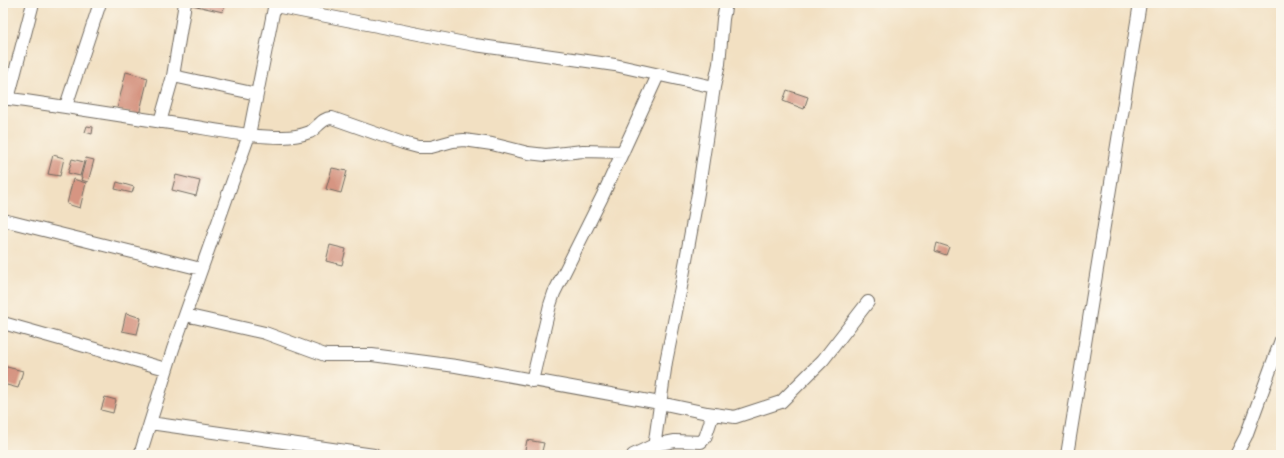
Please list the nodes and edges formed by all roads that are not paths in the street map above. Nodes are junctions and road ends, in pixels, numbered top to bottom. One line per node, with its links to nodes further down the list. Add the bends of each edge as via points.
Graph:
1 (33, 3): 11 (street)
2 (100, 3): 12 (street)
3 (185, 3): 8 (street)
4 (726, 3): 9 (street)
5 (1140, 3): 32 (street)
6 (275, 5): 7 (street, via 468,44 616,65); 10 (street)
7 (658, 75): 9 (street); 15 (street)
8 (173, 76): 10 (street); 13 (street)
9 (714, 88): 24 (street, via 682,287)
10 (257, 94): 14 (street)
11 (6, 98): 12 (street)
12 (66, 106): 13 (street)
13 (160, 122): 14 (street)
14 (249, 135): 15 (street, via 298,135 309,132 332,118 418,147 464,140 546,155 583,151); 17 (street)
15 (623, 152): 23 (street, via 554,293)
16 (3, 220): 17 (street)
17 (201, 269): 19 (street)
18 (868, 302): 25 (street, via 823,360 782,402 735,417)
19 (185, 315): 22 (street); 23 (street, via 265,333 325,355 372,355 456,366)
20 (3, 322): 22 (street)
21 (1281, 340): 33 (street, via 1246,436)
22 (166, 368): 26 (street)
23 (532, 381): 24 (street)
24 (660, 403): 25 (street); 28 (street)
25 (713, 414): 28 (street, via 705,438 701,442 675,441)
26 (150, 423): 27 (street); 29 (street)
27 (300, 449): 30 (street)
28 (654, 450): 31 (street)
29 (140, 455)
30 (374, 455)
31 (633, 455)
32 (1067, 455)
33 (1236, 455)

